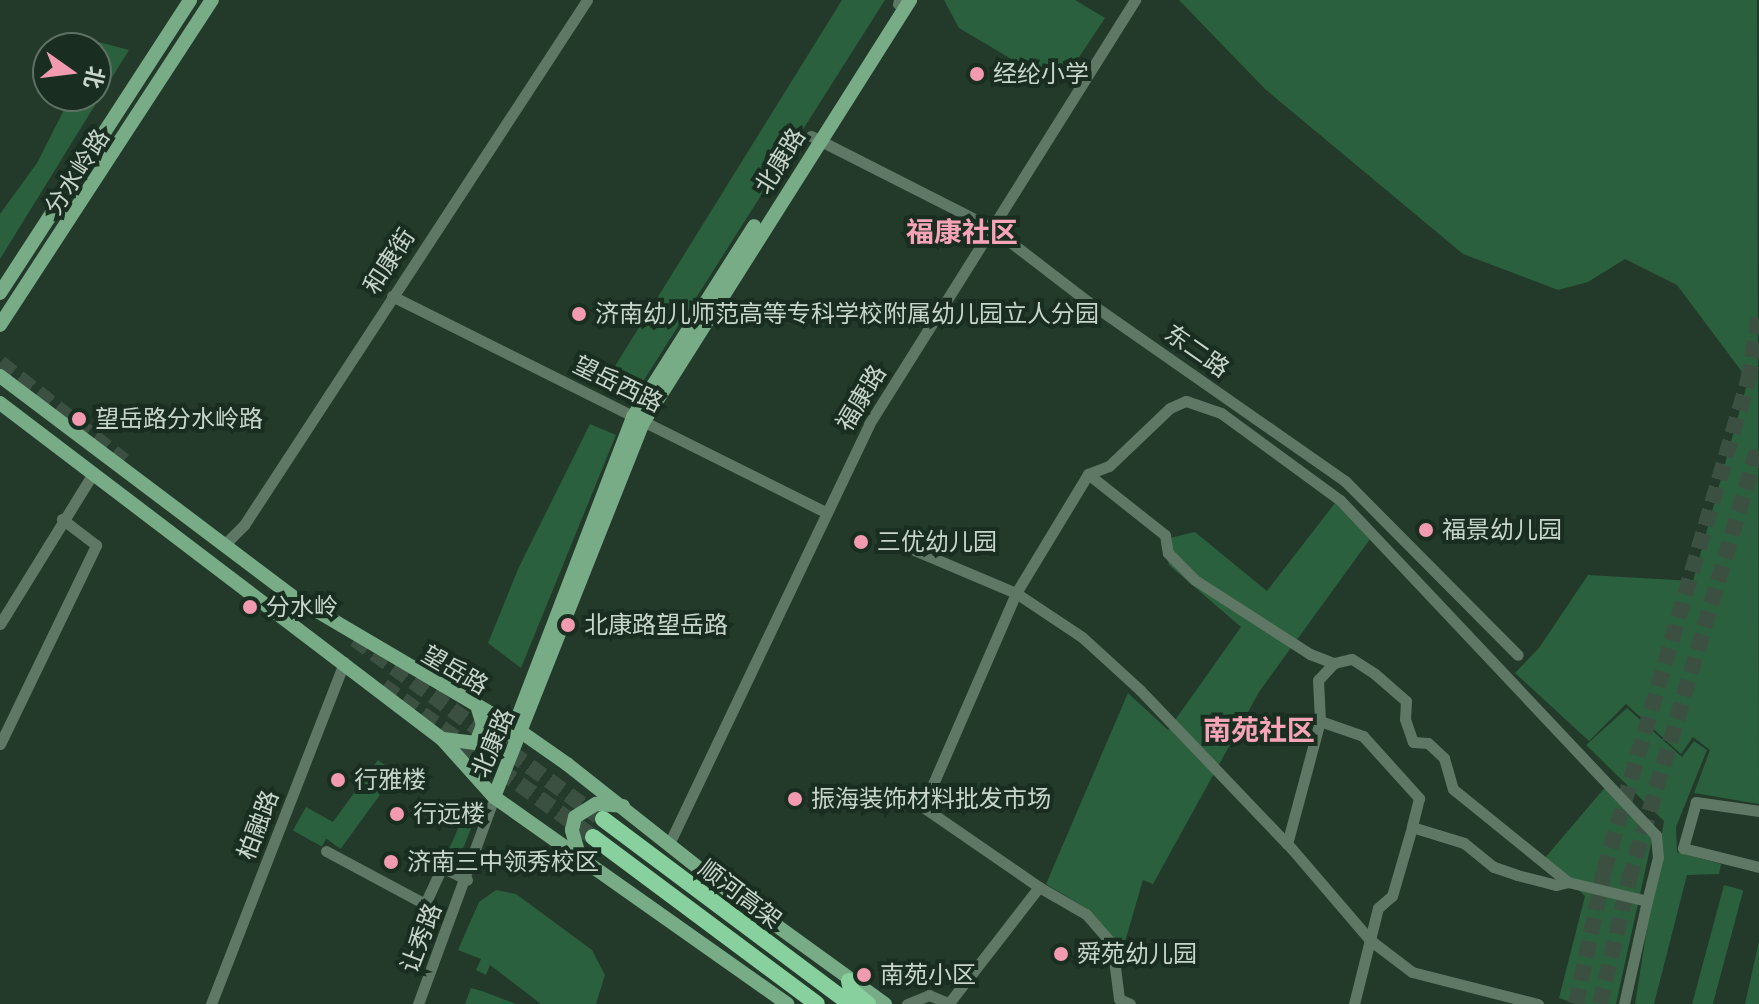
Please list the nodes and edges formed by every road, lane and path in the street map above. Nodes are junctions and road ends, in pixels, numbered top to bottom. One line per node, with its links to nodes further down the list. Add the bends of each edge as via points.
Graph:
1 (190, 0): 6 (main road, 分水岭路)
2 (212, 0): 7 (main road, 分水岭路)
3 (587, 0): 11 (street, 和康街)
4 (1135, 0): 9 (street, 福康路)
5 (902, 1): 8 (main road, 北康路)
6 (143, 75): 7 (street); 10 (main road, 分水岭路)
7 (158, 88): 12 (main road, 分水岭路)
8 (815, 138): 9 (street, 东二路); 15 (main road, 北康路)
9 (992, 228): 18 (street, 福康路, via 869,424); 24 (street, 东二路, via 1345,481)
10 (0, 293)
11 (392, 296): 15 (street, 望岳西路); 20 (street, 和康街, via 244,525)
12 (0, 325)
13 (0, 376): 20 (main road, 望岳路)
14 (0, 403): 17 (main road)
15 (638, 419): 18 (street, 望岳西路); 29 (main road, 北康路)
16 (1088, 474): 22 (street); 26 (street, via 1165,535 1168,553 1195,580 1252,620); 46 (street, via 1109,466 1170,408 1186,401 1221,413 1340,500 1656,835 1658,857)
17 (92, 475): 19 (street); 25 (main road)
18 (824, 511): 38 (street, 福康路)
19 (62, 519): 23 (street); 31 (street, via 96,545)
20 (225, 544): 27 (main road, 望岳路, via 295,598)
21 (907, 547): 22 (street)
22 (1016, 593): 39 (street, via 1082,637 1140,690); 45 (street, via 923,807)
23 (0, 624)
24 (1518, 655)
25 (344, 662): 30 (main road); 51 (street, 柏融路)
26 (1334, 663): 28 (street, via 1318,680); 44 (street, via 1352,659 1406,701 1405,719 1413,742 1428,743 1444,758 1453,789)
27 (478, 709): 29 (main road, 望岳路); 30 (main road, via 483,725 476,743)
28 (1320, 721): 36 (street, via 1363,736 1419,798); 39 (street)
29 (518, 730): 32 (main road, 北康路); 33 (main road, 望岳路)
30 (442, 739): 32 (main road)
31 (0, 744)
32 (494, 797): 41 (main road); 43 (street, 让秀路)
33 (624, 807): 38 (main road, 望岳路); 41 (main road, via 596,804 575,817 572,830)
34 (1759, 811): 42 (street, via 1696,802 1683,848)
35 (603, 819): 54 (highway, 顺河高架)
36 (1412, 827): 44 (street, via 1464,843 1505,871 1556,885); 47 (street, via 1392,896 1378,908)
37 (593, 837): 49 (highway, 顺河高架)
38 (669, 844): 48 (main road, 望岳路)
39 (1287, 844): 47 (street)
40 (326, 851): 43 (street, via 425,904 442,867)
41 (579, 855): 52 (main road)
42 (1759, 867)
43 (467, 880): 50 (street, 让秀路)
44 (1568, 882): 46 (street)
45 (1039, 887): 58 (street); 59 (street, via 1086,914 1112,944 1119,999)
46 (1647, 901): 62 (street)
47 (1370, 940): 60 (street); 61 (street, via 1412,972)
48 (849, 981): 55 (highway, via 851,990); 56 (main road, 望岳路)
49 (805, 999): 53 (highway, 顺河高架)
50 (421, 1003)
51 (211, 1004)
52 (787, 1004)
53 (817, 1004)
54 (850, 1004)
55 (868, 1004)
56 (885, 1004)
57 (907, 1004): 58 (street, via 929,995)
58 (949, 1004)
59 (1130, 1004)
60 (1354, 1004)
61 (1538, 1004)
62 (1624, 1004)

